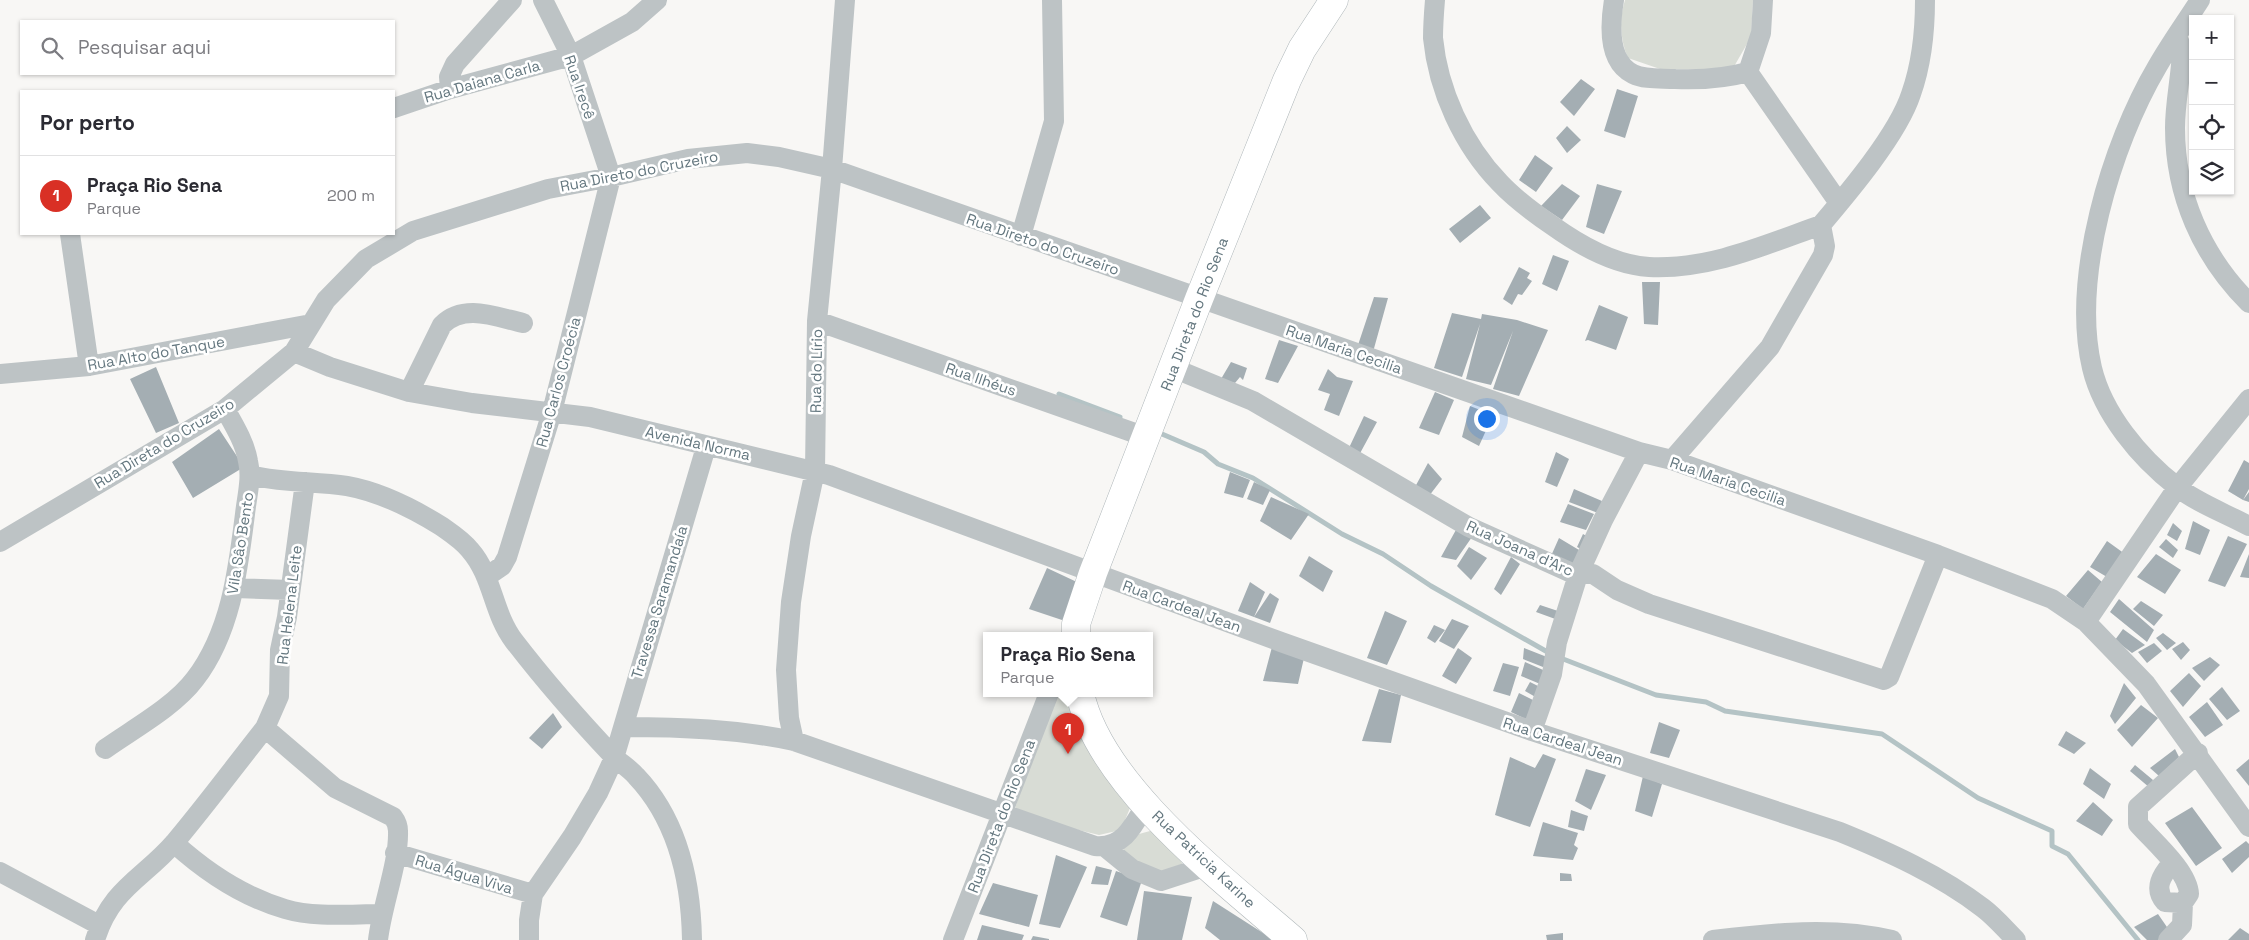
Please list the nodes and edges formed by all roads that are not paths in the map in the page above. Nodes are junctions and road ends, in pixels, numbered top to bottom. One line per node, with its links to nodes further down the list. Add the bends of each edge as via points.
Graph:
1 (512, 0): 15 (street, via 455,64 449,77)
2 (543, 0): 13 (street, Rua Irecê)
3 (657, 0): 13 (street, Rua Daiana Carla, via 632,22)
4 (845, 0): 17 (street, Rua do Lírio)
5 (1052, 0): 22 (street, via 1054,120)
6 (1334, 0): 23 (main road, Rua Direta do Rio Sena, via 1302,49 1287,80)
7 (1434, 0): 20 (street, via 1433,37 1439,72 1449,104 1463,132 1504,187 1576,241 1625,263 1673,267 1732,256)
8 (1614, 0): 14 (street, via 1611,18 1614,47 1622,63 1633,74 1647,78 1691,80)
9 (1763, 0): 14 (street, via 1761,33)
10 (1925, 0): 19 (street, via 1920,63 1911,96 1897,124)
11 (2200, 0): 12 (street)
12 (2175, 38): 24 (street, via 2182,52 2175,127 2180,182 2192,220 2210,255 2229,283); 43 (street, via 2156,67 2125,133 2092,250 2086,313 2092,369 2101,393 2133,443)
13 (571, 56): 15 (street, Rua Daiana Carla); 18 (street, Rua Irecê)
14 (1748, 72): 19 (street)
15 (450, 89): 16 (street, Rua Daiana Carla)
16 (395, 108)
17 (832, 169): 18 (street, Rua Direto do Cruzeiro, via 779,157 721,154); 22 (street, Rua Direto do Cruzeiro); 25 (street, Rua do Lírio)
18 (611, 177): 27 (street, Rua Direto do Cruzeiro, via 548,189 413,232 366,259 326,300); 35 (street, Rua Carlos Croécia)
19 (1839, 203): 20 (street)
20 (1821, 225): 39 (street, via 1825,246 1823,255 1770,347)
21 (70, 235): 29 (street)
22 (1021, 236): 23 (street, Rua Direto do Cruzeiro)
23 (1199, 299): 30 (main road, Rua Direta do Rio Sena); 38 (street, Rua Maria Cecilia)
24 (2249, 303)
25 (817, 321): 36 (street, Rua Ilhéus); 40 (street, Rua do Lírio)
26 (523, 323): 32 (street, via 476,313 462,312 451,316 442,325)
27 (311, 324): 28 (street, Rua Direta do Cruzeiro); 29 (street, Rua Alto do Tanque)
28 (294, 352): 32 (street, Avenida Norma); 34 (street, Rua Direta do Cruzeiro)
29 (89, 366): 31 (street, Rua Alto do Tanque)
30 (1173, 368): 36 (main road, Rua Direta do Rio Sena); 48 (street, Rua Joana d'Arc, via 1253,401 1469,527)
31 (0, 374)
32 (409, 392): 35 (street, Avenida Norma)
33 (2249, 399): 43 (street)
34 (225, 409): 41 (street, Vila Sâo Bento, via 241,440); 45 (street, Rua Direta do Cruzeiro)
35 (552, 412): 37 (street, Avenida Norma, via 590,416); 49 (street, Rua Carlos Croécia, via 507,557 502,566)
36 (1146, 437): 47 (main road, Rua Direta do Rio Sena)
37 (706, 447): 40 (street, Avenida Norma); 56 (street, Travessa Saramandaía)
38 (1639, 452): 39 (street, Rua Maria Cecilia); 48 (street)
39 (1672, 460): 46 (street, Rua Maria Cecilia)
40 (815, 471): 47 (street, Avenida Norma); 59 (street, Rua do Lírio, via 791,602 787,688)
41 (250, 474): 42 (street, via 267,479); 50 (street, Vila Sâo Bento)
42 (305, 482): 49 (street, via 348,486 378,494 408,508 465,544); 51 (street, Rua Helena Leite)
43 (2177, 488): 44 (street); 52 (street)
44 (2249, 526)
45 (0, 542)
46 (1938, 555): 48 (street, Rua Joana d'Arc, via 1887,680 1649,604 1617,590 1593,574); 52 (street, Rua Maria Cecilia, via 2052,599)
47 (1093, 573): 53 (main road, Rua Direta do Rio Sena); 58 (street, Rua Cardeal Jean)
48 (1578, 575): 58 (street, via 1557,642 1552,674)
49 (486, 577): 62 (street, via 499,617 514,641)
50 (234, 588): 51 (street); 60 (street, Vila Sâo Bento, via 208,661 194,681 149,719)
51 (290, 590): 57 (street, Rua Helena Leite, via 280,650 279,696)
52 (2086, 622): 61 (street, Rua Maria Cecilia, via 2146,684)
53 (1075, 632)
54 (1047, 697): 64 (street, Rua Direta do Rio Sena)
55 (1081, 697): 63 (main road, Rua Patricia Karine, via 1093,731)
56 (624, 727): 59 (street, via 711,728); 62 (street, Travessa Saramandaía)
57 (265, 728): 66 (street, Rua Helena Leite); 68 (street, via 335,788 393,817 398,828)
58 (1532, 732): 83 (street, Rua Cardeal Jean, via 1794,817 1881,849 1933,876 1983,908)
59 (794, 740): 64 (street)
60 (105, 749)
61 (2198, 753): 65 (street, Rua Maria Cecilia); 69 (street, via 2138,808 2138,824)
62 (614, 758): 72 (street, Travessa Saramandaía, via 572,837); 78 (street, via 635,775 654,799 680,851 688,883)
63 (1146, 804): 67 (street, via 1122,840); 70 (main road, Rua Patricia Karine)
64 (1001, 815): 67 (street); 79 (street, Rua Direta do Rio Sena)
65 (2249, 827)
66 (174, 843): 74 (street, via 225,882 286,909); 75 (street, Rua Helena Leite, via 121,891)
67 (1105, 847): 70 (street, via 1132,869 1161,881)
68 (396, 853): 72 (street, Rua Água Viva); 74 (street)
69 (2172, 862): 73 (street, via 2189,886 2189,894); 73 (street, via 2160,880 2160,896 2165,902)
70 (1207, 866): 80 (main road, Rua Patricia Karine)
71 (0, 872): 75 (street)
72 (533, 894): 77 (street)
73 (2183, 904): 84 (street, via 2182,925)
74 (381, 914): 76 (street)
75 (97, 932)
76 (378, 940)
77 (530, 940)
78 (692, 940)
79 (953, 940)
80 (1293, 940)
81 (1713, 940): 82 (street, via 1816,931 1863,933)
82 (1892, 940)
83 (2016, 940)
84 (2168, 940)

